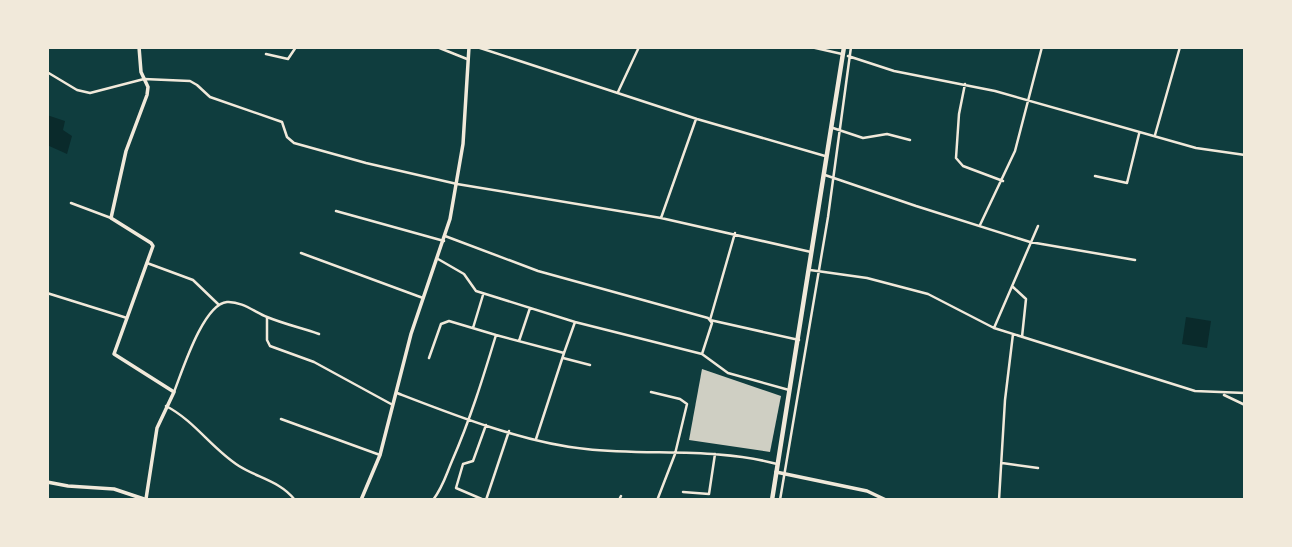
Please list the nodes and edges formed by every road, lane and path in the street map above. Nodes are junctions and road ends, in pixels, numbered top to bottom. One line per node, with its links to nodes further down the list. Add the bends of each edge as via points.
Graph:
1 (139, 47): 17 (street)
2 (296, 47): 12 (street, via 288,58)
3 (437, 47): 15 (street)
4 (469, 47): 15 (street)
5 (477, 47): 19 (street)
6 (639, 47): 19 (street)
7 (811, 47): 13 (street)
8 (844, 47): 13 (highway)
9 (851, 47): 14 (street)
10 (1042, 47): 20 (street)
11 (1180, 47): 24 (street)
12 (266, 54)
13 (843, 55): 14 (street); 22 (highway)
14 (849, 57): 18 (street); 22 (street)
15 (467, 59): 32 (street)
16 (47, 72): 17 (street, via 90,93)
17 (145, 79): 32 (street, via 194,83 210,97 282,122 293,143); 35 (street, via 147,95 126,151)
18 (965, 84): 20 (street); 31 (street, via 956,158 963,166)
19 (618, 93): 21 (street)
20 (1030, 101): 23 (street); 31 (street)
21 (696, 119): 27 (street); 36 (street)
22 (836, 129): 25 (street, via 863,138 887,134); 27 (highway); 30 (street)
23 (1139, 134): 24 (street); 29 (street, via 1126,184)
24 (1155, 136): 26 (street)
25 (910, 140)
26 (1245, 155)
27 (827, 156): 28 (highway)
28 (825, 174): 30 (street); 42 (highway)
29 (1095, 176)
30 (833, 177): 38 (street); 48 (street)
31 (1003, 181): 38 (street)
32 (457, 184): 36 (street); 40 (street)
33 (71, 204): 35 (street)
34 (336, 211): 40 (street)
35 (111, 218): 46 (street, via 151,243)
36 (661, 218): 39 (street)
37 (1038, 226): 41 (street)
38 (980, 227): 41 (street)
39 (735, 233): 42 (street); 57 (street)
40 (445, 238): 44 (street); 57 (street, via 538,271)
41 (1030, 242): 45 (street); 49 (street)
42 (811, 252): 47 (highway)
43 (301, 253): 52 (street)
44 (438, 259): 51 (street, via 460,271 473,289); 52 (street)
45 (1135, 260)
46 (146, 262): 53 (street, via 193,280); 55 (street)
47 (810, 270): 48 (street); 65 (highway)
48 (819, 271): 60 (street, via 928,294); 92 (street)
49 (1012, 286): 60 (street); 64 (street, via 1026,299)
50 (47, 293): 55 (street)
51 (483, 293): 54 (street); 59 (street)
52 (423, 298): 74 (street)
53 (218, 304): 56 (street, via 238,303); 72 (street, via 202,325)
54 (530, 308): 58 (street); 66 (street)
55 (127, 317): 72 (street, via 114,354)
56 (267, 317): 61 (street); 77 (street, via 270,346 314,362)
57 (710, 320): 65 (street); 67 (street)
58 (575, 322): 67 (street); 68 (street)
59 (473, 328): 63 (street); 69 (street, via 449,321 441,324)
60 (994, 328): 62 (street)
61 (318, 334)
62 (1013, 334): 64 (street); 88 (street)
63 (496, 335): 66 (street); 81 (street)
64 (1022, 337): 75 (street, via 1195,391)
65 (799, 340): 71 (highway)
66 (519, 341): 68 (street)
67 (702, 354): 71 (street, via 728,373)
68 (564, 355): 70 (street); 84 (street)
69 (429, 358)
70 (590, 365)
71 (791, 390): 89 (highway)
72 (174, 392): 79 (street)
73 (651, 392): 86 (street, via 687,404)
74 (397, 393): 77 (street); 81 (street)
75 (1221, 393): 76 (street); 78 (street)
76 (1245, 393)
77 (394, 405): 87 (street)
78 (1245, 405)
79 (166, 406): 96 (street, via 156,428); 97 (street, via 238,466 283,486)
80 (281, 419): 87 (street)
81 (470, 421): 82 (street); 99 (street, via 444,485)
82 (486, 425): 83 (street); 100 (street, via 473,461 463,464 456,488)
83 (509, 431): 84 (street); 100 (street)
84 (536, 439): 86 (street, via 583,449)
85 (716, 453): 86 (street); 89 (street); 94 (street, via 709,494)
86 (675, 454): 95 (street)
87 (380, 455): 98 (street)
88 (1003, 463): 90 (street); 104 (street)
89 (777, 464): 91 (highway)
90 (1038, 468)
91 (776, 472): 92 (street); 101 (highway)
92 (784, 474): 102 (street); 103 (street, via 867,491)
93 (47, 482): 96 (street, via 114,489)
94 (683, 492)
95 (659, 498)
96 (147, 499)
97 (295, 500)
98 (361, 500)
99 (433, 500)
100 (485, 500)
101 (772, 500)
102 (780, 500)
103 (886, 500)
104 (999, 500)

